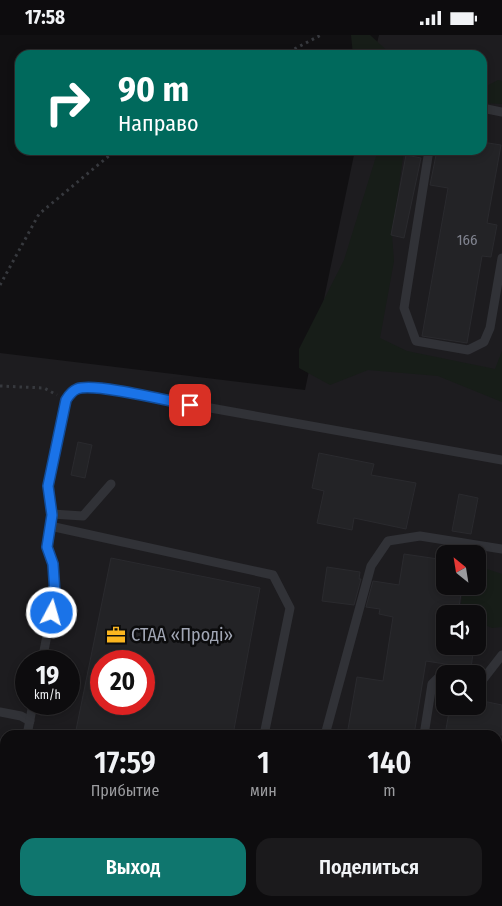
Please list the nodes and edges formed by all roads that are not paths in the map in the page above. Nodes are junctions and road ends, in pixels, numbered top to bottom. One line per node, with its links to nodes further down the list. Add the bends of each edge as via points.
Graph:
1 (487, 110): 2 (lane)
2 (502, 112)
3 (428, 155): 4 (lane, via 404,308 416,341 468,350 484,342 490,328)
4 (502, 258)
5 (502, 460): 7 (lane, via 93,387 76,389 66,400 48,486)
6 (111, 484): 7 (lane, via 83,516)
7 (52, 515): 8 (lane)
8 (50, 526): 10 (lane, via 47,547 53,564 55,594); 18 (lane, via 273,575 290,608)
9 (502, 549): 19 (lane, via 420,536 388,541 371,566)
10 (44, 650)
11 (502, 655): 12 (lane)
12 (486, 676)
13 (436, 680): 20 (lane, via 432,684)
14 (0, 712): 16 (lane)
15 (31, 715): 16 (lane)
16 (30, 721): 17 (lane)
17 (28, 730)
18 (265, 730)
19 (326, 730)
20 (425, 730)

